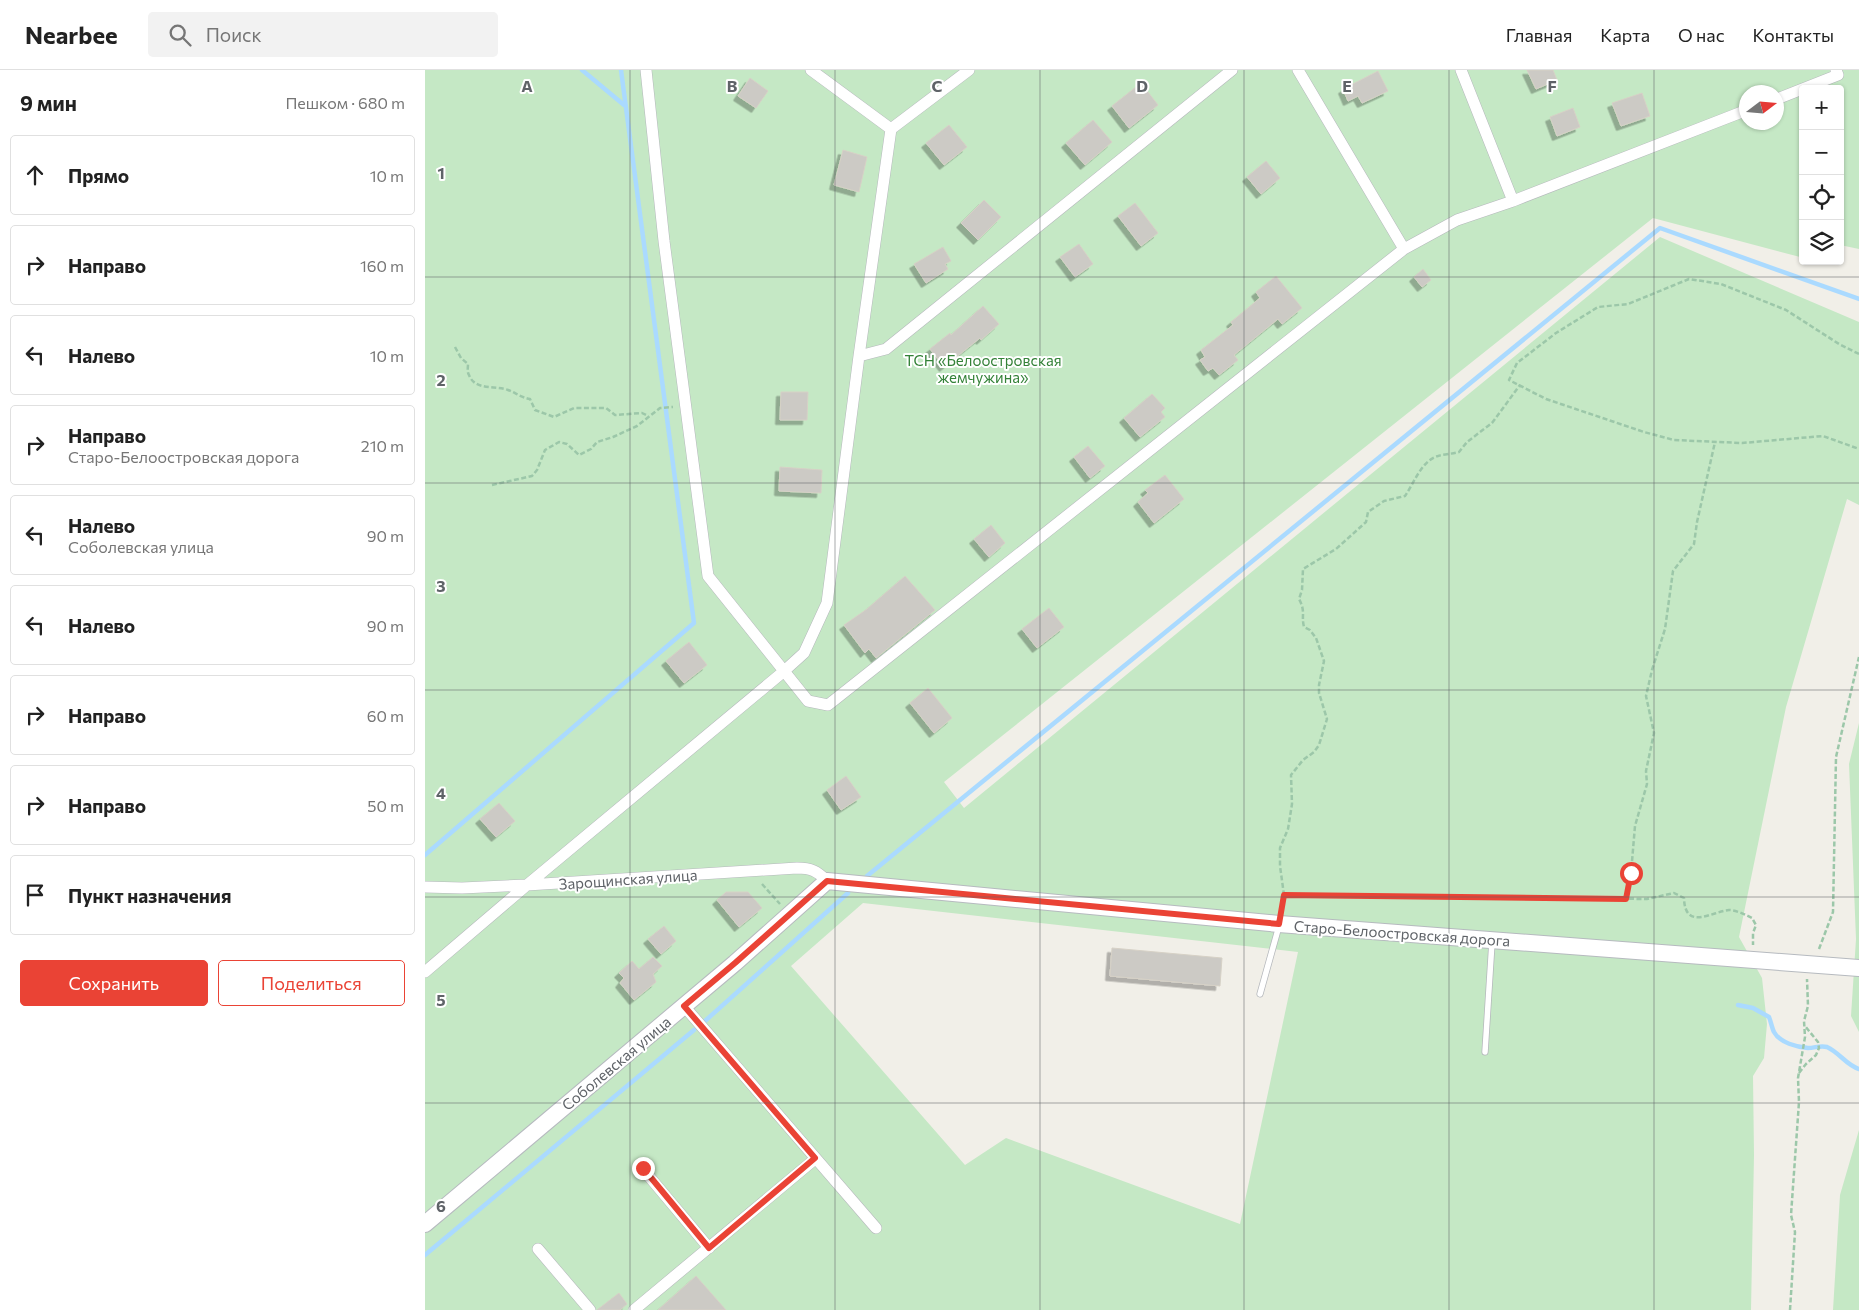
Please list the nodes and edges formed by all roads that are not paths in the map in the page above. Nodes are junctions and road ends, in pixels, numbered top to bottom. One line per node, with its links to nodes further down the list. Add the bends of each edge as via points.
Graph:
1 (646, 70): 14 (street, via 664,241 708,576)
2 (811, 70): 10 (street)
3 (969, 70): 10 (street)
4 (1232, 70): 13 (street, via 886,349)
5 (1298, 70): 12 (street)
6 (1461, 70): 11 (street)
7 (1837, 70): 8 (street, via 1838,75)
8 (1784, 96)
9 (1739, 113): 11 (street)
10 (891, 129): 13 (street)
11 (1513, 201): 12 (street, via 1457,220)
12 (1404, 250): 14 (street, via 828,705 808,701)
13 (859, 356): 14 (street, via 827,603 804,653)
14 (783, 672): 16 (street)
15 (827, 881): 16 (street, Зарощинская улица, via 818,872 797,868); 18 (street, Старо-Белоостровская дорога); 23 (street, Соболевская улица)
16 (527, 885): 17 (street, Зарощинская улица); 21 (street)
17 (425, 887)
18 (1279, 924): 19 (street, Старо-Белоостровская дорога); 22 (lane)
19 (1492, 940): 20 (street, Старо-Белоостровская дорога); 24 (lane)
20 (1859, 968)
21 (425, 972)
22 (1261, 994)
23 (684, 1006): 25 (street); 27 (street, Соболевская улица)
24 (1485, 1052)
25 (815, 1158): 28 (street); 29 (street)
26 (643, 1168): 29 (street)
27 (425, 1224)
28 (876, 1228)
29 (709, 1248): 32 (street)
30 (538, 1249): 31 (street)
31 (589, 1310)
32 (634, 1310)

